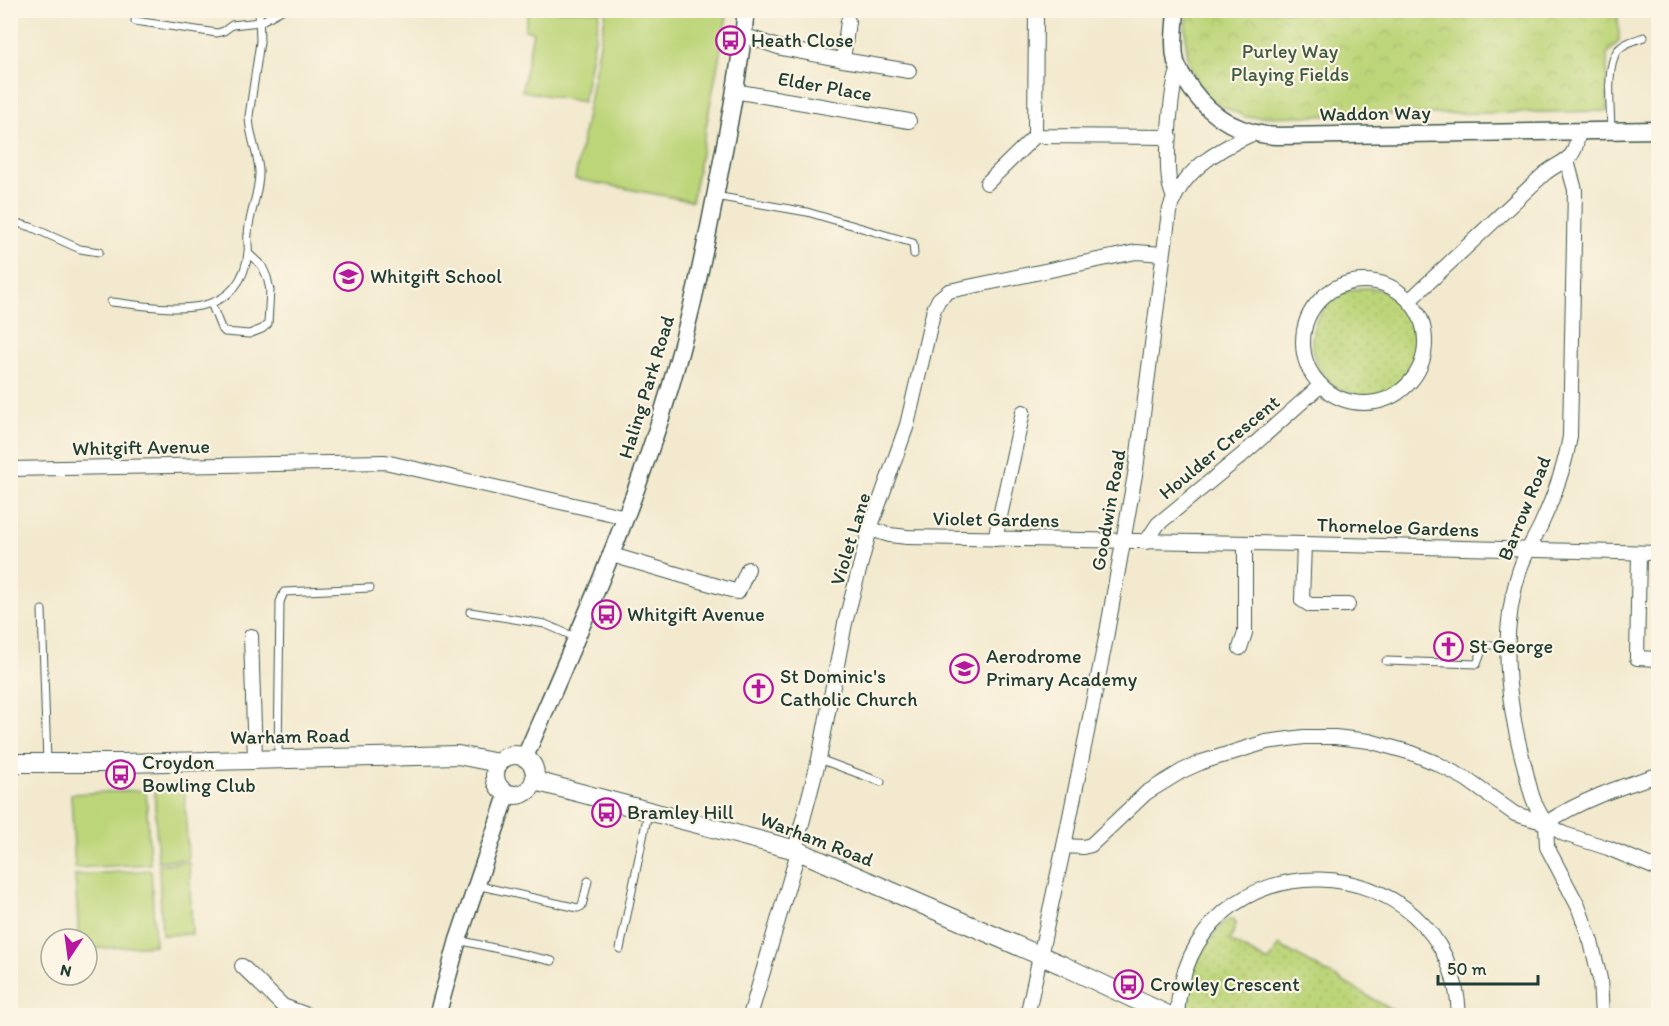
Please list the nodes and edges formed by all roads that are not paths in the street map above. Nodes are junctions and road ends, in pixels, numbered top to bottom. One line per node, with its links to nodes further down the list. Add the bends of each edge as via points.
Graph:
1 (259, 10): 8 (lane)
2 (282, 10): 8 (lane)
3 (746, 10): 9 (street, Haling Park Road)
4 (1036, 10): 20 (street)
5 (1176, 10): 12 (street, Waddon Way)
6 (135, 21): 8 (lane, via 217,33 232,25)
7 (848, 21): 11 (street)
8 (261, 22): 28 (lane, via 249,116 259,169)
9 (743, 35): 11 (street, via 781,48); 14 (street, Haling Park Road)
10 (1644, 37): 18 (lane, via 1622,47 1612,63)
11 (843, 60): 13 (street)
12 (1179, 69): 19 (street, Waddon Way, via 1210,111); 21 (street, Goodwin Road, via 1174,79)
13 (909, 71)
14 (734, 91): 15 (street, Elder Place); 24 (street, Haling Park Road)
15 (909, 120)
16 (1659, 130): 18 (street, Waddon Way)
17 (1578, 131): 18 (street, Waddon Way); 19 (street, Waddon Way); 22 (street, via 1576,147)
18 (1611, 131)
19 (1252, 134): 25 (street, via 1210,156)
20 (1035, 136): 21 (street); 23 (street)
21 (1170, 137): 25 (street, Goodwin Road, via 1169,181)
22 (1567, 161): 31 (street, via 1544,174); 44 (street, Barrow Road, via 1575,190 1570,436 1557,485)
23 (987, 183)
24 (715, 195): 29 (lane, via 807,212 914,243); 37 (street, Haling Park Road, via 681,352)
25 (1174, 198): 30 (street, Goodwin Road)
26 (10, 221): 27 (lane, via 80,249)
27 (99, 252)
28 (248, 253): 33 (lane, via 232,290); 33 (lane, via 267,276 268,324 249,334 225,332)
29 (914, 254)
30 (1163, 254): 38 (street, Violet Lane, via 1136,252 949,291 939,299 907,425); 40 (street, Goodwin Road, via 1145,411)
31 (1410, 300): 34 (street, via 1421,318 1426,339 1423,359 1414,378 1399,393 1379,401 1359,402 1338,397); 34 (street, via 1377,281 1338,286 1322,297 1310,313 1304,331 1304,351)
32 (111, 302): 33 (lane, via 179,309)
33 (211, 303)
34 (1321, 385): 41 (street, Houlder Crescent, via 1158,524)
35 (1023, 412): 39 (street)
36 (10, 469): 37 (street, Whitgift Avenue, via 386,462)
37 (626, 517): 47 (street, Haling Park Road)
38 (870, 529): 39 (street, Violet Gardens, via 897,536); 62 (street, Violet Lane, via 845,623)
39 (995, 539): 40 (street, Violet Gardens)
40 (1123, 541): 41 (street, Thorneloe Gardens); 72 (street, Goodwin Road)
41 (1146, 542): 42 (street, Thorneloe Gardens)
42 (1245, 543): 43 (street, Thorneloe Gardens); 56 (street, via 1245,633)
43 (1304, 544): 44 (street, Thorneloe Gardens); 50 (street, via 1302,600 1310,605)
44 (1528, 550): 45 (street, Thorneloe Gardens); 55 (street, Barrow Road, via 1514,593)
45 (1639, 553): 46 (street, Thorneloe Gardens); 57 (street, via 1637,658)
46 (1659, 553)
47 (612, 555): 48 (street, via 738,592); 54 (street, Haling Park Road)
48 (748, 569)
49 (370, 588): 61 (lane, via 284,592 280,602)
50 (1348, 605)
51 (42, 610): 64 (lane)
52 (470, 612): 54 (lane, via 545,624)
53 (251, 636): 60 (street)
54 (577, 638): 59 (street, Haling Park Road)
55 (1508, 645): 58 (lane, via 1484,645 1477,664); 71 (street, Barrow Road, via 1509,687 1519,745 1534,805)
56 (1240, 648)
57 (1659, 659)
58 (1386, 661)
59 (525, 757): 65 (main road, via 506,757); 67 (main road, via 536,773)
60 (255, 759): 61 (main road, Warham Road); 64 (main road, Warham Road)
61 (278, 759): 65 (main road, Warham Road, via 458,754)
62 (819, 759): 68 (lane); 73 (street, Violet Lane)
63 (10, 763): 64 (main road, Warham Road)
64 (47, 763)
65 (498, 763): 69 (main road, via 494,776 497,785)
66 (1659, 775): 71 (street, via 1603,794)
67 (535, 781): 69 (main road, via 522,794); 70 (main road, Warham Road)
68 (881, 782)
69 (510, 795): 76 (street)
70 (649, 810): 73 (main road, Warham Road); 78 (lane)
71 (1546, 823): 72 (street, via 1515,814 1466,779 1412,753 1358,739 1304,737 1252,745 1182,771 1146,794 1091,844); 74 (street, via 1564,834); 89 (street, via 1547,847 1578,906 1591,942 1600,979)
72 (1064, 846): 79 (street, Goodwin Road)
73 (796, 850): 79 (main road, Warham Road); 84 (street, Violet Lane)
74 (1659, 869)
75 (588, 881): 76 (lane, via 582,906 578,908)
76 (476, 885): 77 (street)
77 (458, 940): 80 (lane); 83 (street)
78 (620, 949)
79 (1040, 955): 85 (street, Goodwin Road); 86 (main road, Warham Road)
80 (552, 961)
81 (242, 966): 82 (street, via 283,1006)
82 (310, 1016)
83 (437, 1016)
84 (750, 1016)
85 (1027, 1016)
86 (1170, 1016)
87 (1177, 1016): 88 (street, via 1189,959 1197,942 1224,910 1269,886 1327,878 1384,894 1427,929 1444,955 1454,983)
88 (1459, 1016)
89 (1602, 1016)

